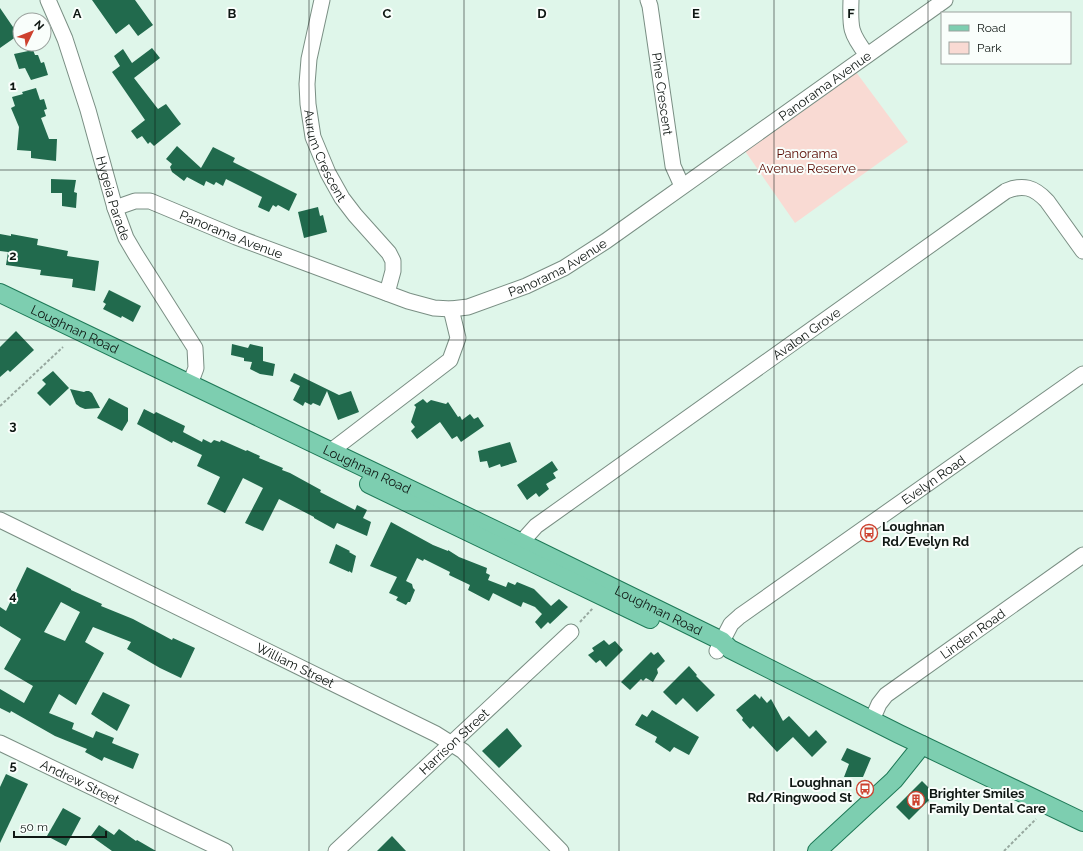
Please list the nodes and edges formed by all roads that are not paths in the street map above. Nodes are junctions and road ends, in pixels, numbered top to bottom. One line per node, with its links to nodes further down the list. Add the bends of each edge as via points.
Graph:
1 (48, 0): 8 (street, Hygeia Parade, via 66,39)
2 (322, 0): 11 (street, Aurum Crescent, via 309,59 307,84 313,137 342,198 393,261)
3 (648, 0): 7 (street, Pine Crescent, via 673,166)
4 (851, 0): 6 (street, via 850,24 853,35)
5 (945, 0): 6 (street, Panorama Avenue)
6 (867, 55): 7 (street, Panorama Avenue)
7 (682, 186): 13 (street, Panorama Avenue, via 564,268 526,286 468,307)
8 (115, 208): 11 (street, Panorama Avenue, via 150,201 236,237); 15 (street, Hygeia Parade, via 126,238 195,348 196,368)
9 (1083, 251): 18 (street, Avalon Grove, via 1040,194 1028,188 1018,187 1006,191 536,526)
10 (0, 293): 15 (main road, Loughnan Road)
11 (387, 293): 13 (street, Panorama Avenue, via 434,308)
12 (0, 304): 21 (main road, Loughnan Road, via 598,595)
13 (451, 309): 16 (street, via 458,338 450,360)
14 (1083, 374): 21 (street, Evelyn Road, via 740,616 731,624)
15 (190, 384): 16 (main road, Loughnan Road)
16 (331, 452): 18 (main road, Loughnan Road)
17 (0, 520): 24 (street, William Street)
18 (522, 543): 21 (main road, Loughnan Road)
19 (1083, 555): 22 (street, Linden Road, via 886,695)
20 (571, 632): 24 (street, Harrison Street)
21 (723, 647): 22 (main road, Loughnan Road)
22 (872, 720): 25 (main road, Loughnan Road)
23 (0, 743): 27 (street, Andrew Street)
24 (451, 743): 28 (street, Harrison Street); 29 (street, William Street, via 464,752)
25 (922, 745): 26 (main road, Loughnan Road); 30 (main road, via 894,780)
26 (1083, 822)
27 (225, 851)
28 (336, 851)
29 (561, 851)
30 (817, 851)

